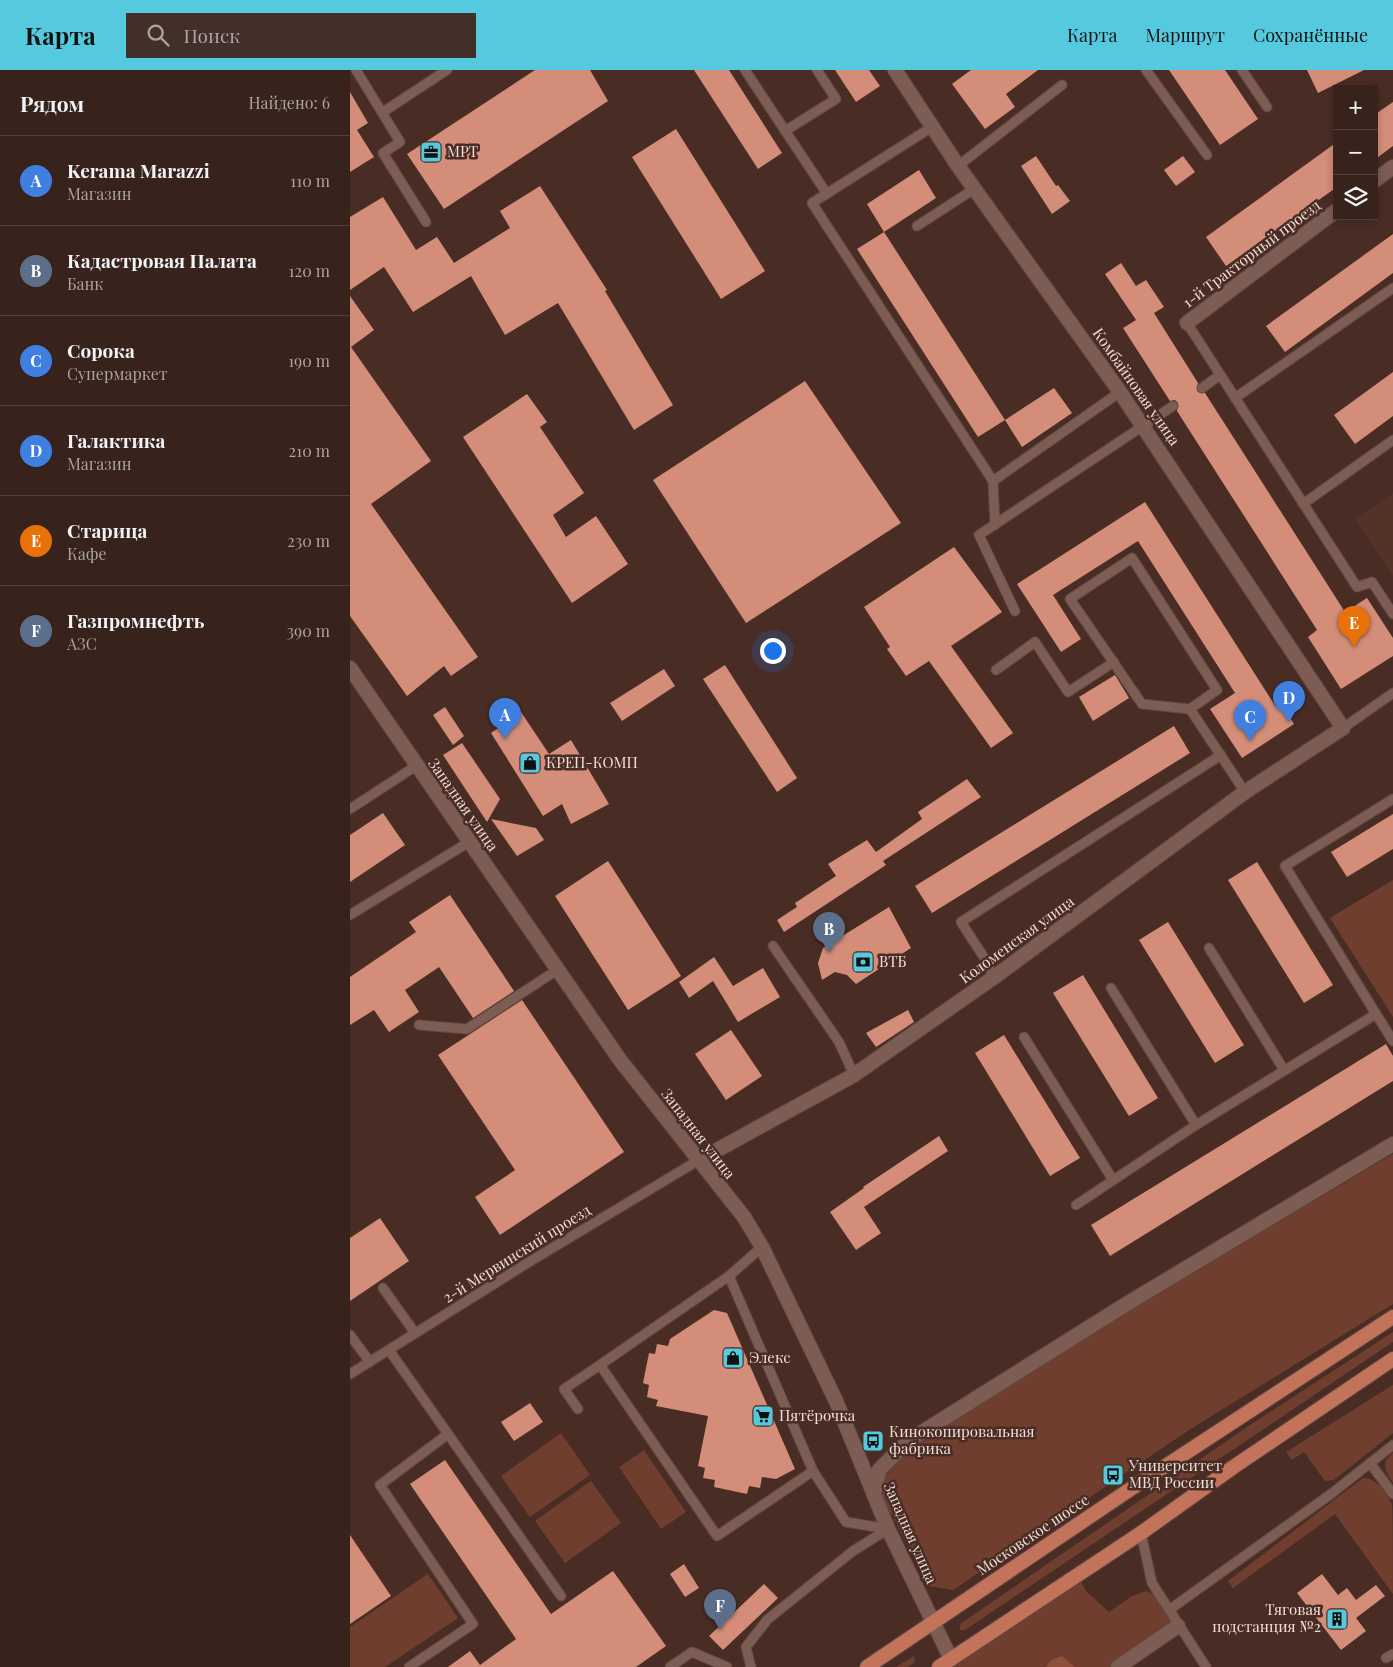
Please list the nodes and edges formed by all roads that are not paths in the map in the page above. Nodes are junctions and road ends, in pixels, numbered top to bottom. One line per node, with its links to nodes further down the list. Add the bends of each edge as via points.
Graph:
1 (356, 70): 10 (lane)
2 (447, 70): 10 (lane)
3 (745, 70): 12 (lane)
4 (817, 70): 12 (lane, via 836,99)
5 (895, 70): 11 (street, Комбайновая улица)
6 (1146, 70): 13 (lane)
7 (1242, 70): 9 (lane)
8 (1062, 85): 14 (lane)
9 (1267, 107)
10 (383, 112): 20 (lane, via 400,142 383,153)
11 (932, 127): 14 (street, Комбайновая улица); 18 (lane)
12 (785, 131): 18 (lane)
13 (1207, 155)
14 (958, 166): 17 (street, Комбайновая улица)
15 (1393, 167): 16 (street)
16 (1378, 178)
17 (974, 189): 21 (lane); 26 (street, Комбайновая улица)
18 (827, 194): 31 (lane, via 812,203)
19 (1333, 213): 23 (street, 1-й Тракторный проезд)
20 (426, 222)
21 (917, 226)
22 (1393, 288): 27 (lane)
23 (1187, 323): 24 (lane)
24 (1220, 375): 25 (lane); 27 (lane)
25 (1202, 388)
26 (1120, 392): 29 (street, Комбайновая улица); 31 (lane)
27 (1235, 398): 32 (lane)
28 (1173, 406): 29 (lane)
29 (1144, 428): 33 (lane); 41 (street, Комбайновая улица)
30 (1393, 440): 32 (lane)
31 (992, 481): 33 (lane)
32 (1303, 504): 35 (lane, via 1357,587 1372,582)
33 (995, 525): 34 (lane, via 979,535)
34 (1015, 611)
35 (1393, 614)
36 (1114, 662): 38 (lane, via 1068,692 1035,642); 40 (lane, via 1142,704); 40 (lane, via 1070,599 1132,558 1217,690)
37 (350, 668): 43 (street, Западная улица)
38 (996, 670)
39 (1393, 693): 41 (lane)
40 (1190, 708): 42 (lane)
41 (1343, 728): 44 (street, Коломенская улица)
42 (1221, 755): 44 (lane); 52 (lane, via 961,922 987,962)
43 (416, 766): 46 (lane); 47 (street, Западная улица)
44 (1245, 792): 52 (street, Коломенская улица)
45 (1393, 799): 54 (lane, via 1285,866)
46 (350, 809)
47 (469, 842): 48 (lane); 51 (street, Западная улица)
48 (350, 915)
49 (773, 946): 59 (lane, via 838,1042)
50 (1210, 948): 58 (lane)
51 (557, 970): 55 (lane, via 467,1029); 62 (street, Западная улица, via 620,1060)
52 (993, 978): 59 (street, Коломенская улица)
53 (1111, 988): 60 (lane)
54 (1376, 1014): 57 (lane); 58 (lane)
55 (418, 1025)
56 (1024, 1037): 63 (lane)
57 (1393, 1041)
58 (1284, 1070): 60 (lane)
59 (854, 1075): 62 (street, Коломенская улица)
60 (1196, 1125): 63 (lane)
61 (1393, 1144): 81 (street, via 1128,1303 908,1441 879,1470)
62 (699, 1160): 65 (street, Западная улица, via 744,1217); 69 (lane, 2-й Мервинский проезд)
63 (1113, 1180): 64 (lane)
64 (1076, 1205)
65 (762, 1246): 66 (lane); 81 (street, Западная улица, via 836,1400)
66 (730, 1276): 74 (lane); 80 (lane)
67 (384, 1288): 69 (lane)
68 (1393, 1317): 87 (main road, Московское шоссе)
69 (416, 1333): 71 (lane, 2-й Мервинский проезд)
70 (350, 1335): 73 (lane)
71 (389, 1350): 73 (lane, 2-й Мервинский проезд); 77 (lane)
72 (1393, 1359): 84 (main road)
73 (370, 1362): 75 (lane, 2-й Мервинский проезд)
74 (600, 1365): 76 (lane, via 564,1389); 80 (lane, via 717,1536)
75 (350, 1374)
76 (578, 1409)
77 (448, 1434): 85 (lane); 90 (lane, via 380,1485 474,1624)
78 (1393, 1445): 79 (lane)
79 (1370, 1462): 82 (lane); 86 (lane, via 1331,1494)
80 (813, 1470): 83 (lane, via 846,1522)
81 (874, 1494): 83 (street, Западная улица)
82 (1393, 1494)
83 (888, 1529): 87 (street, Западная улица); 93 (lane, via 852,1551 768,1619 746,1648)
84 (1141, 1533): 86 (lane, via 1152,1583); 89 (main road)
85 (561, 1596)
86 (1169, 1610): 88 (lane)
87 (933, 1622): 89 (street, Западная улица); 94 (main road, Московское шоссе)
88 (1178, 1626): 96 (street); 97 (lane)
89 (950, 1659): 95 (main road)
90 (409, 1667)
91 (670, 1667): 92 (lane, via 692,1652)
92 (727, 1667)
93 (752, 1667)
94 (867, 1667)
95 (938, 1667)
96 (1118, 1667)
97 (1206, 1667)

